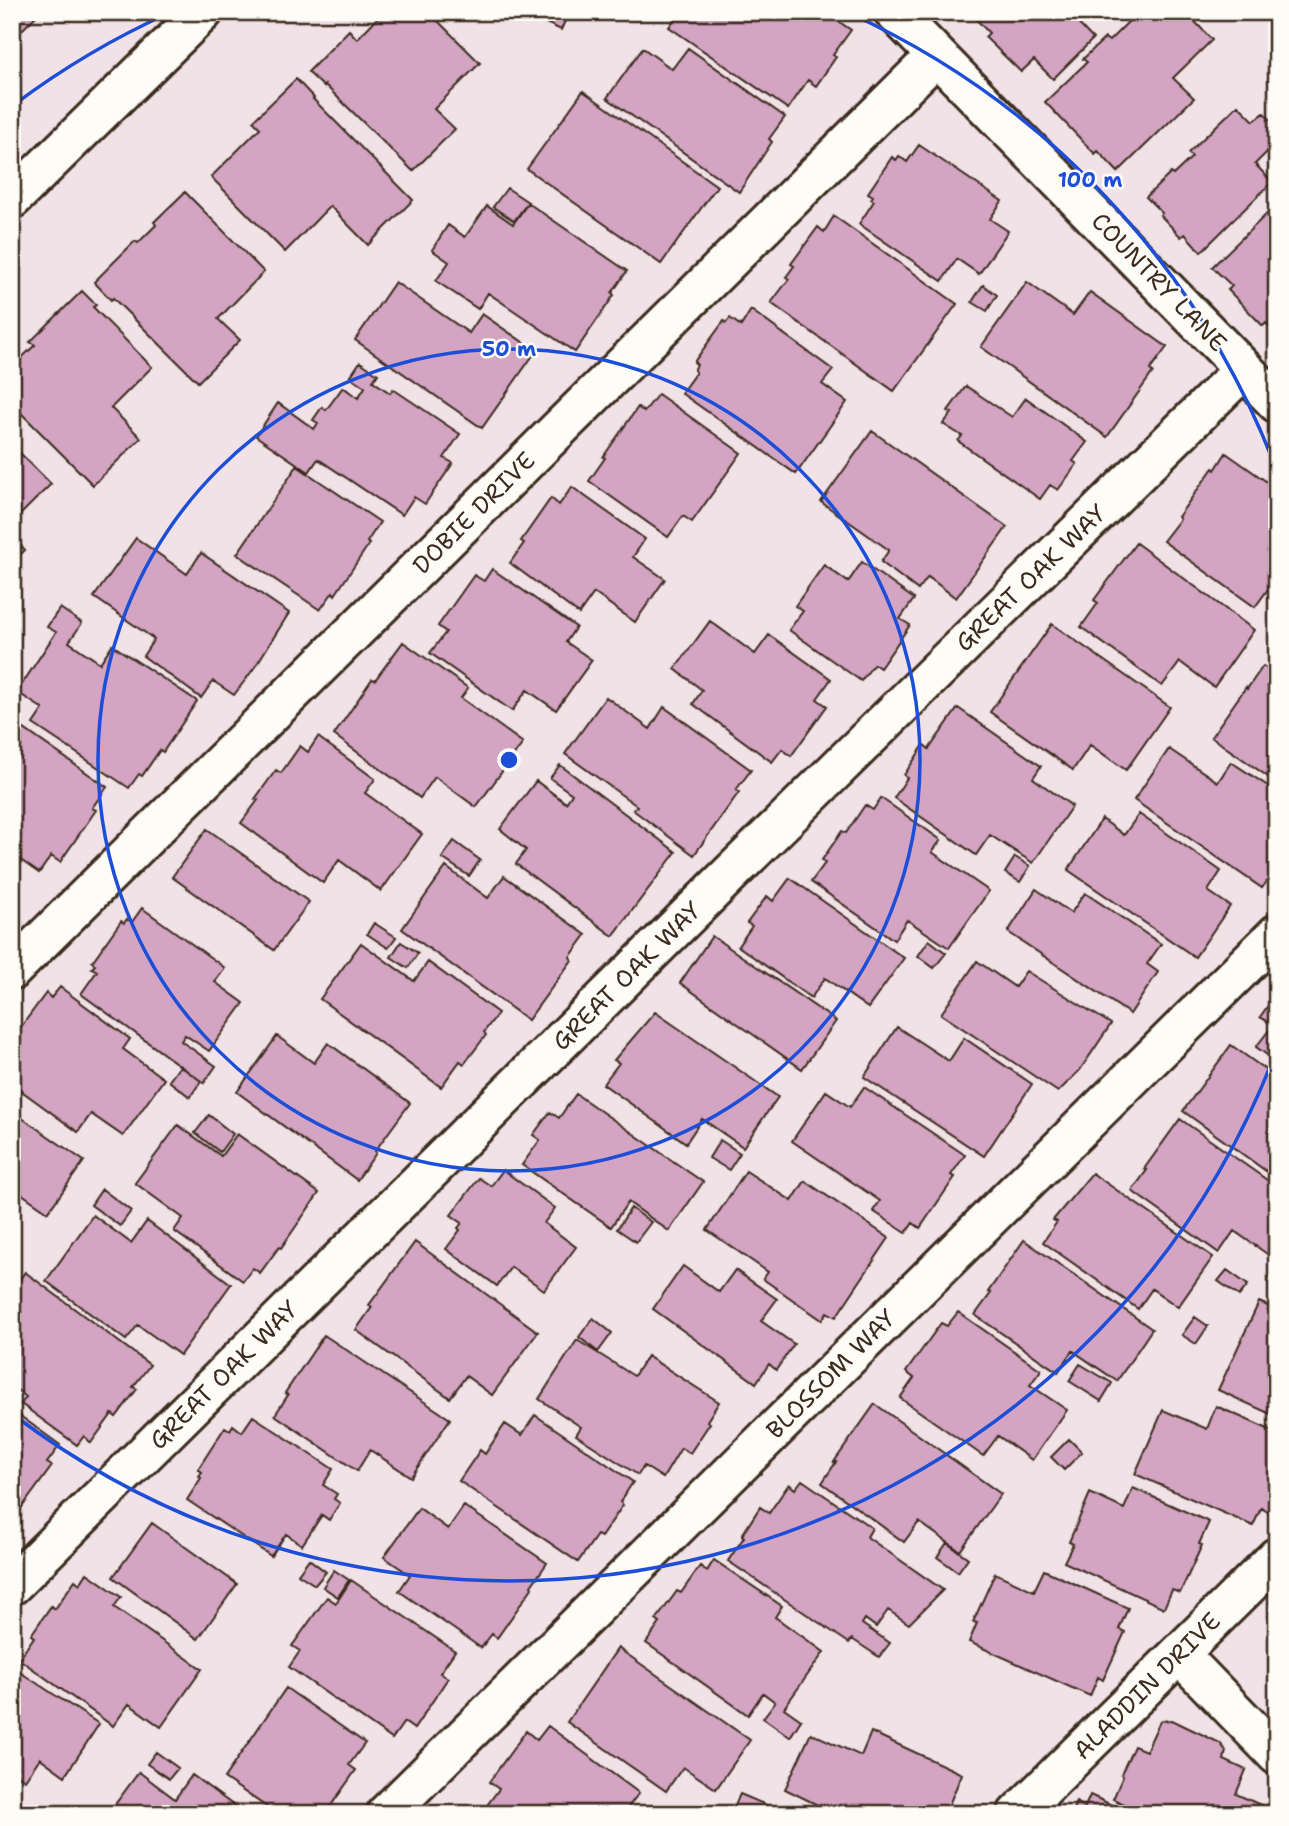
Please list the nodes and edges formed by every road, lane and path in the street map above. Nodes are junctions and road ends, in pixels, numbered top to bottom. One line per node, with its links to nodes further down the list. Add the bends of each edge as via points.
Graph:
1 (203, 12): 4 (street)
2 (894, 12): 3 (street, COUNTRY LANE)
3 (936, 56): 5 (street, COUNTRY LANE); 8 (street, DOBIE DRIVE)
4 (12, 199)
5 (1244, 369): 6 (street, COUNTRY LANE); 10 (street, GREAT OAK WAY)
6 (1277, 403)
7 (1277, 934): 13 (street, BLOSSOM WAY)
8 (12, 970)
9 (1277, 1557): 11 (street, ALADDIN DRIVE)
10 (12, 1585)
11 (1179, 1654): 12 (street); 14 (street, ALADDIN DRIVE)
12 (1277, 1755)
13 (386, 1814)
14 (1017, 1814)

